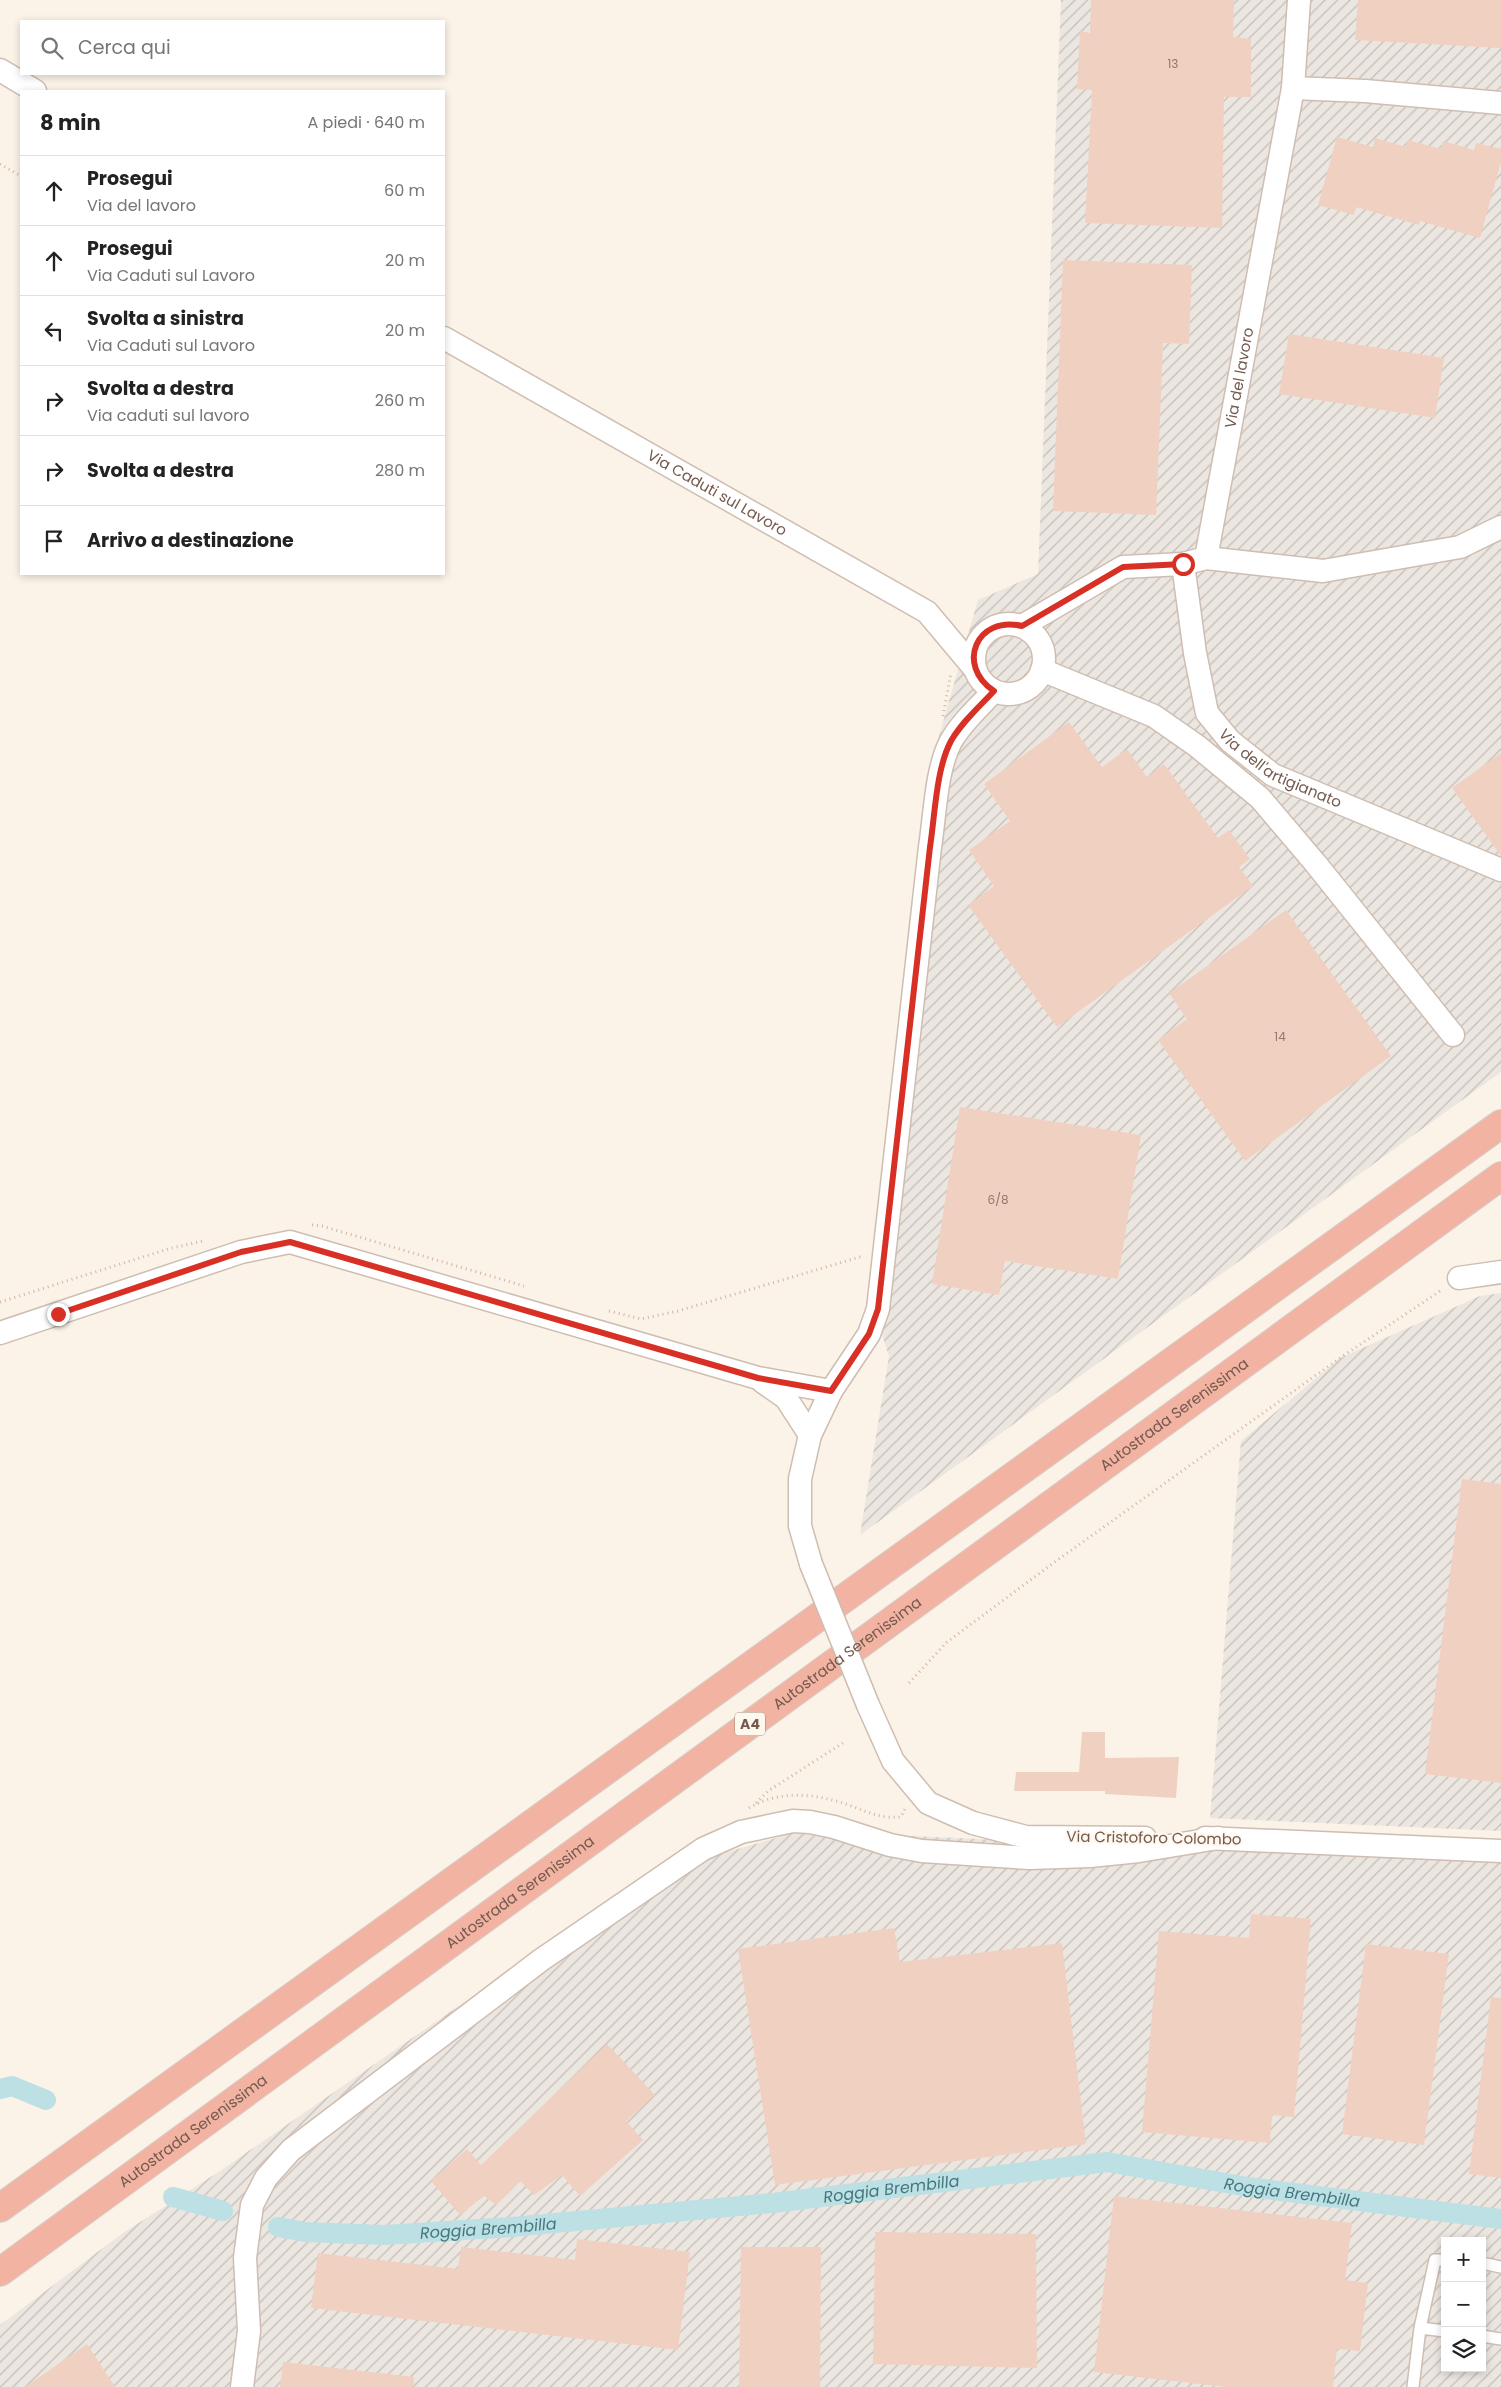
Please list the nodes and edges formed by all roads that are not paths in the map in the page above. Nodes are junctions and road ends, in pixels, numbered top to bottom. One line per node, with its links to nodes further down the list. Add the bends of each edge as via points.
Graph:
1 (1299, 0): 3 (street, Via del lavoro)
2 (0, 70): 4 (street)
3 (1293, 88): 5 (street, via 1365,90); 8 (street, Via del lavoro)
4 (33, 90)
5 (1501, 103)
6 (445, 339): 11 (street, Via Caduti sul Lavoro, via 927,612)
7 (1501, 527): 8 (street, via 1460,546 1323,571)
8 (1206, 558): 9 (street)
9 (1183, 564): 10 (street, via 1123,567); 14 (street, Via dell'artigianato, via 1207,713 1230,741 1273,775)
10 (1022, 626): 11 (street, via 1000,624 986,632 976,645); 12 (street, via 1038,639 1044,654)
11 (974, 668): 13 (street, Via Caduti sul Lavoro)
12 (1042, 670): 13 (street, via 1028,688 1012,693); 15 (street, via 1154,716 1197,746 1260,798)
13 (994, 691): 22 (street, via 950,742 942,770 930,847 878,1309 869,1334)
14 (1501, 870)
15 (1453, 1035)
16 (1501, 1124): 26 (highway)
17 (1501, 1176): 30 (highway, Autostrada Serenissima / A4)
18 (1501, 1272): 19 (street)
19 (1459, 1278)
20 (0, 1333): 21 (street, via 241,1252 290,1242)
21 (758, 1378): 22 (street); 23 (street, via 786,1398)
22 (831, 1391): 23 (street, Via Cristoforo Colombo)
23 (810, 1435): 24 (street, Via Cristoforo Colombo, bridge, via 800,1479 800,1526 811,1564 893,1761 928,1803 973,1823 1026,1837)
24 (1218, 1838): 25 (street, Via Cristoforo Colombo); 35 (street, via 1139,1851 1029,1858 922,1851 890,1845 834,1827 794,1821 741,1832 703,1849 541,1960 291,2150 266,2178 252,2205 245,2258 248,2331)
25 (1501, 1851)
26 (0, 2208)
27 (1441, 2260): 31 (lane, via 1435,2260)
28 (1486, 2264): 29 (lane)
29 (1501, 2267)
30 (0, 2272)
31 (1420, 2328): 32 (lane); 36 (lane)
32 (1441, 2331)
33 (1486, 2337): 34 (lane)
34 (1501, 2339)
35 (242, 2387)
36 (1412, 2387)

